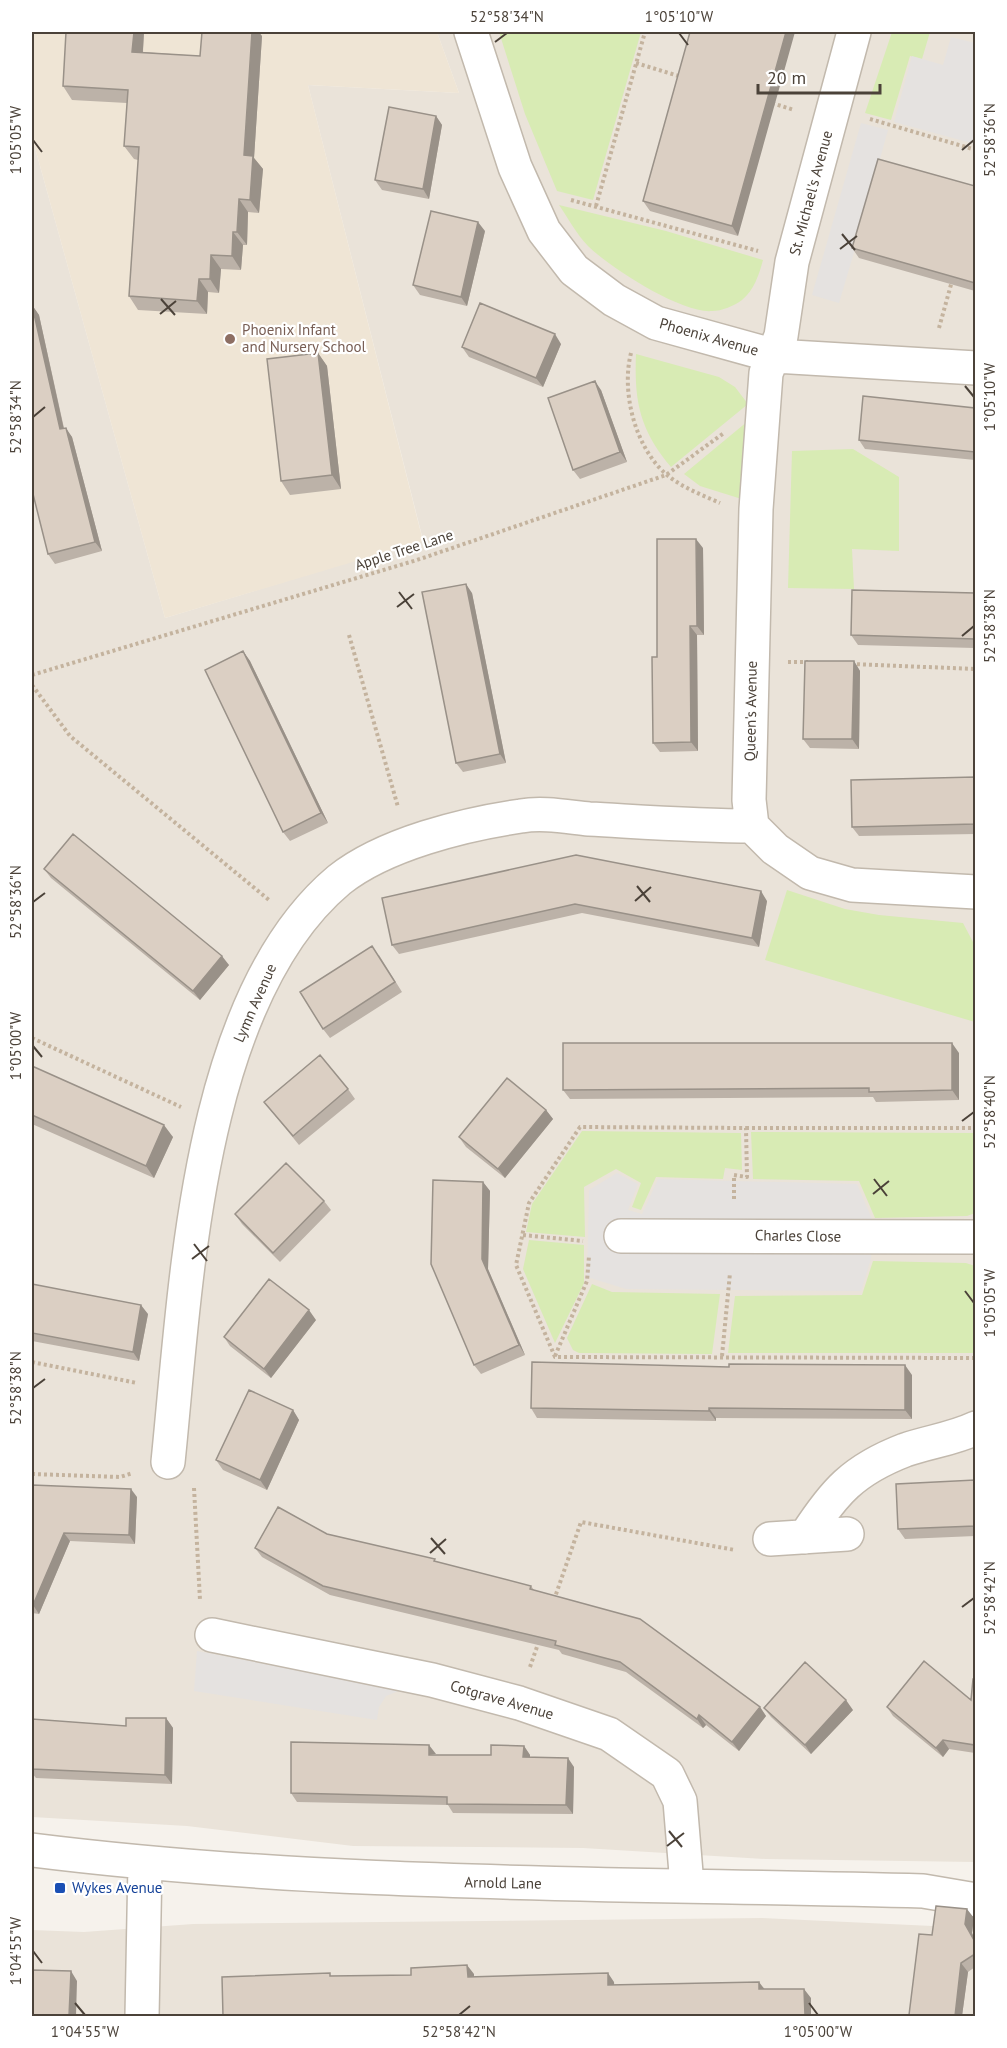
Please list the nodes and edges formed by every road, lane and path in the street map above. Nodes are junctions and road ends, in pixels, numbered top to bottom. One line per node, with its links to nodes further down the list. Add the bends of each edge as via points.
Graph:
1 (471, 32): 13 (street, Phoenix Avenue, via 515,167 544,231 574,270)
2 (645, 32): 4 (path)
3 (854, 32): 7 (street, St. Michael's Avenue)
4 (636, 63): 5 (path); 10 (path)
5 (694, 80)
6 (762, 100): 7 (path)
7 (833, 114): 8 (path); 11 (street, St. Michael's Avenue)
8 (975, 150)
9 (563, 199): 10 (path)
10 (596, 206): 11 (path)
11 (792, 262): 14 (street, St. Michael's Avenue)
12 (955, 271): 15 (path)
13 (640, 314): 14 (street, Phoenix Avenue, via 686,333); 18 (path, via 628,363 628,400 640,436)
14 (775, 356): 15 (street, Phoenix Avenue); 17 (street, Queen's Avenue, via 766,373)
15 (930, 364): 16 (street, Phoenix Avenue)
16 (975, 368)
17 (763, 404): 18 (path, Apple Tree Lane); 19 (street, Queen's Avenue)
18 (666, 474): 19 (path, via 693,492 732,507); 25 (path, Apple Tree Lane, via 417,560)
19 (756, 509): 21 (street, Queen's Avenue)
20 (349, 634): 28 (path)
21 (752, 658): 22 (path); 27 (street, Queen's Avenue)
22 (809, 663)
23 (845, 664): 24 (path)
24 (975, 669)
25 (32, 675)
26 (32, 685): 30 (path, via 70,736)
27 (752, 826): 28 (street, Lymn Avenue, via 525,815 435,834); 29 (street, via 775,849 810,873 852,885)
28 (409, 845): 30 (street, Lymn Avenue, via 340,879)
29 (975, 892)
30 (297, 923): 34 (street, Lymn Avenue, via 268,968 242,1025)
31 (32, 1038): 34 (path, via 197,1114)
32 (746, 1128): 33 (path)
33 (975, 1128)
34 (211, 1129): 45 (street, Lymn Avenue, via 189,1260)
35 (747, 1177): 36 (path, via 734,1175)
36 (734, 1185)
37 (523, 1235): 39 (path)
38 (975, 1237): 39 (street, Charles Close)
39 (606, 1239)
40 (590, 1250): 43 (path, via 587,1281)
41 (727, 1294): 42 (path)
42 (722, 1356)
43 (555, 1357)
44 (32, 1362): 45 (path)
45 (175, 1394): 47 (street, Lymn Avenue)
46 (975, 1428): 50 (street, via 960,1436 905,1450 862,1469 830,1499)
47 (168, 1462): 48 (path, via 120,1477); 54 (path, via 194,1487 200,1606)
48 (32, 1474)
49 (847, 1534): 50 (street)
50 (805, 1537): 51 (street)
51 (770, 1539): 52 (path, via 749,1553 581,1522)
52 (550, 1610)
53 (542, 1632): 55 (path)
54 (212, 1635): 55 (street, Cotgrave Avenue, via 432,1680)
55 (519, 1703): 58 (street, Cotgrave Avenue, via 609,1734 668,1774 680,1801)
56 (32, 1850): 57 (street, Arnold Lane)
57 (145, 1864): 58 (street, Arnold Lane, via 459,1882); 60 (street)
58 (687, 1885): 59 (street, Arnold Lane, via 922,1891)
59 (975, 1900)
60 (142, 2016)

